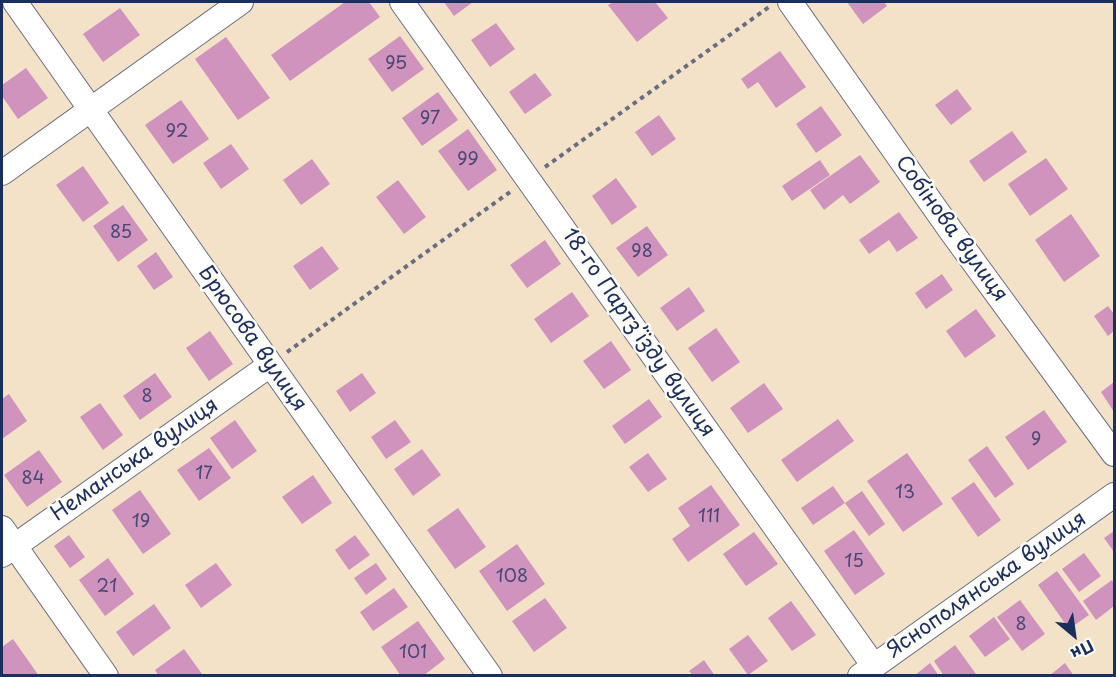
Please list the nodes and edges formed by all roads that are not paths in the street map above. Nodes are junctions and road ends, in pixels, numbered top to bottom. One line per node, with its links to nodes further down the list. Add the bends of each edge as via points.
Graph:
1 (15, 2): 5 (street, Брюсова вулиця)
2 (241, 2): 5 (street)
3 (402, 2): 11 (street, 18-го Партз’їзду вулиця)
4 (790, 2): 8 (street, Собінова вулиця)
5 (91, 109): 6 (street); 7 (street, Брюсова вулиця)
6 (2, 173)
7 (270, 365): 10 (street, Неманська вулиця); 13 (street, Брюсова вулиця)
8 (1114, 454)
9 (1114, 495): 11 (street, Яснополянська вулиця)
10 (6, 543): 12 (street)
11 (867, 671)
12 (106, 675)
13 (490, 675)

